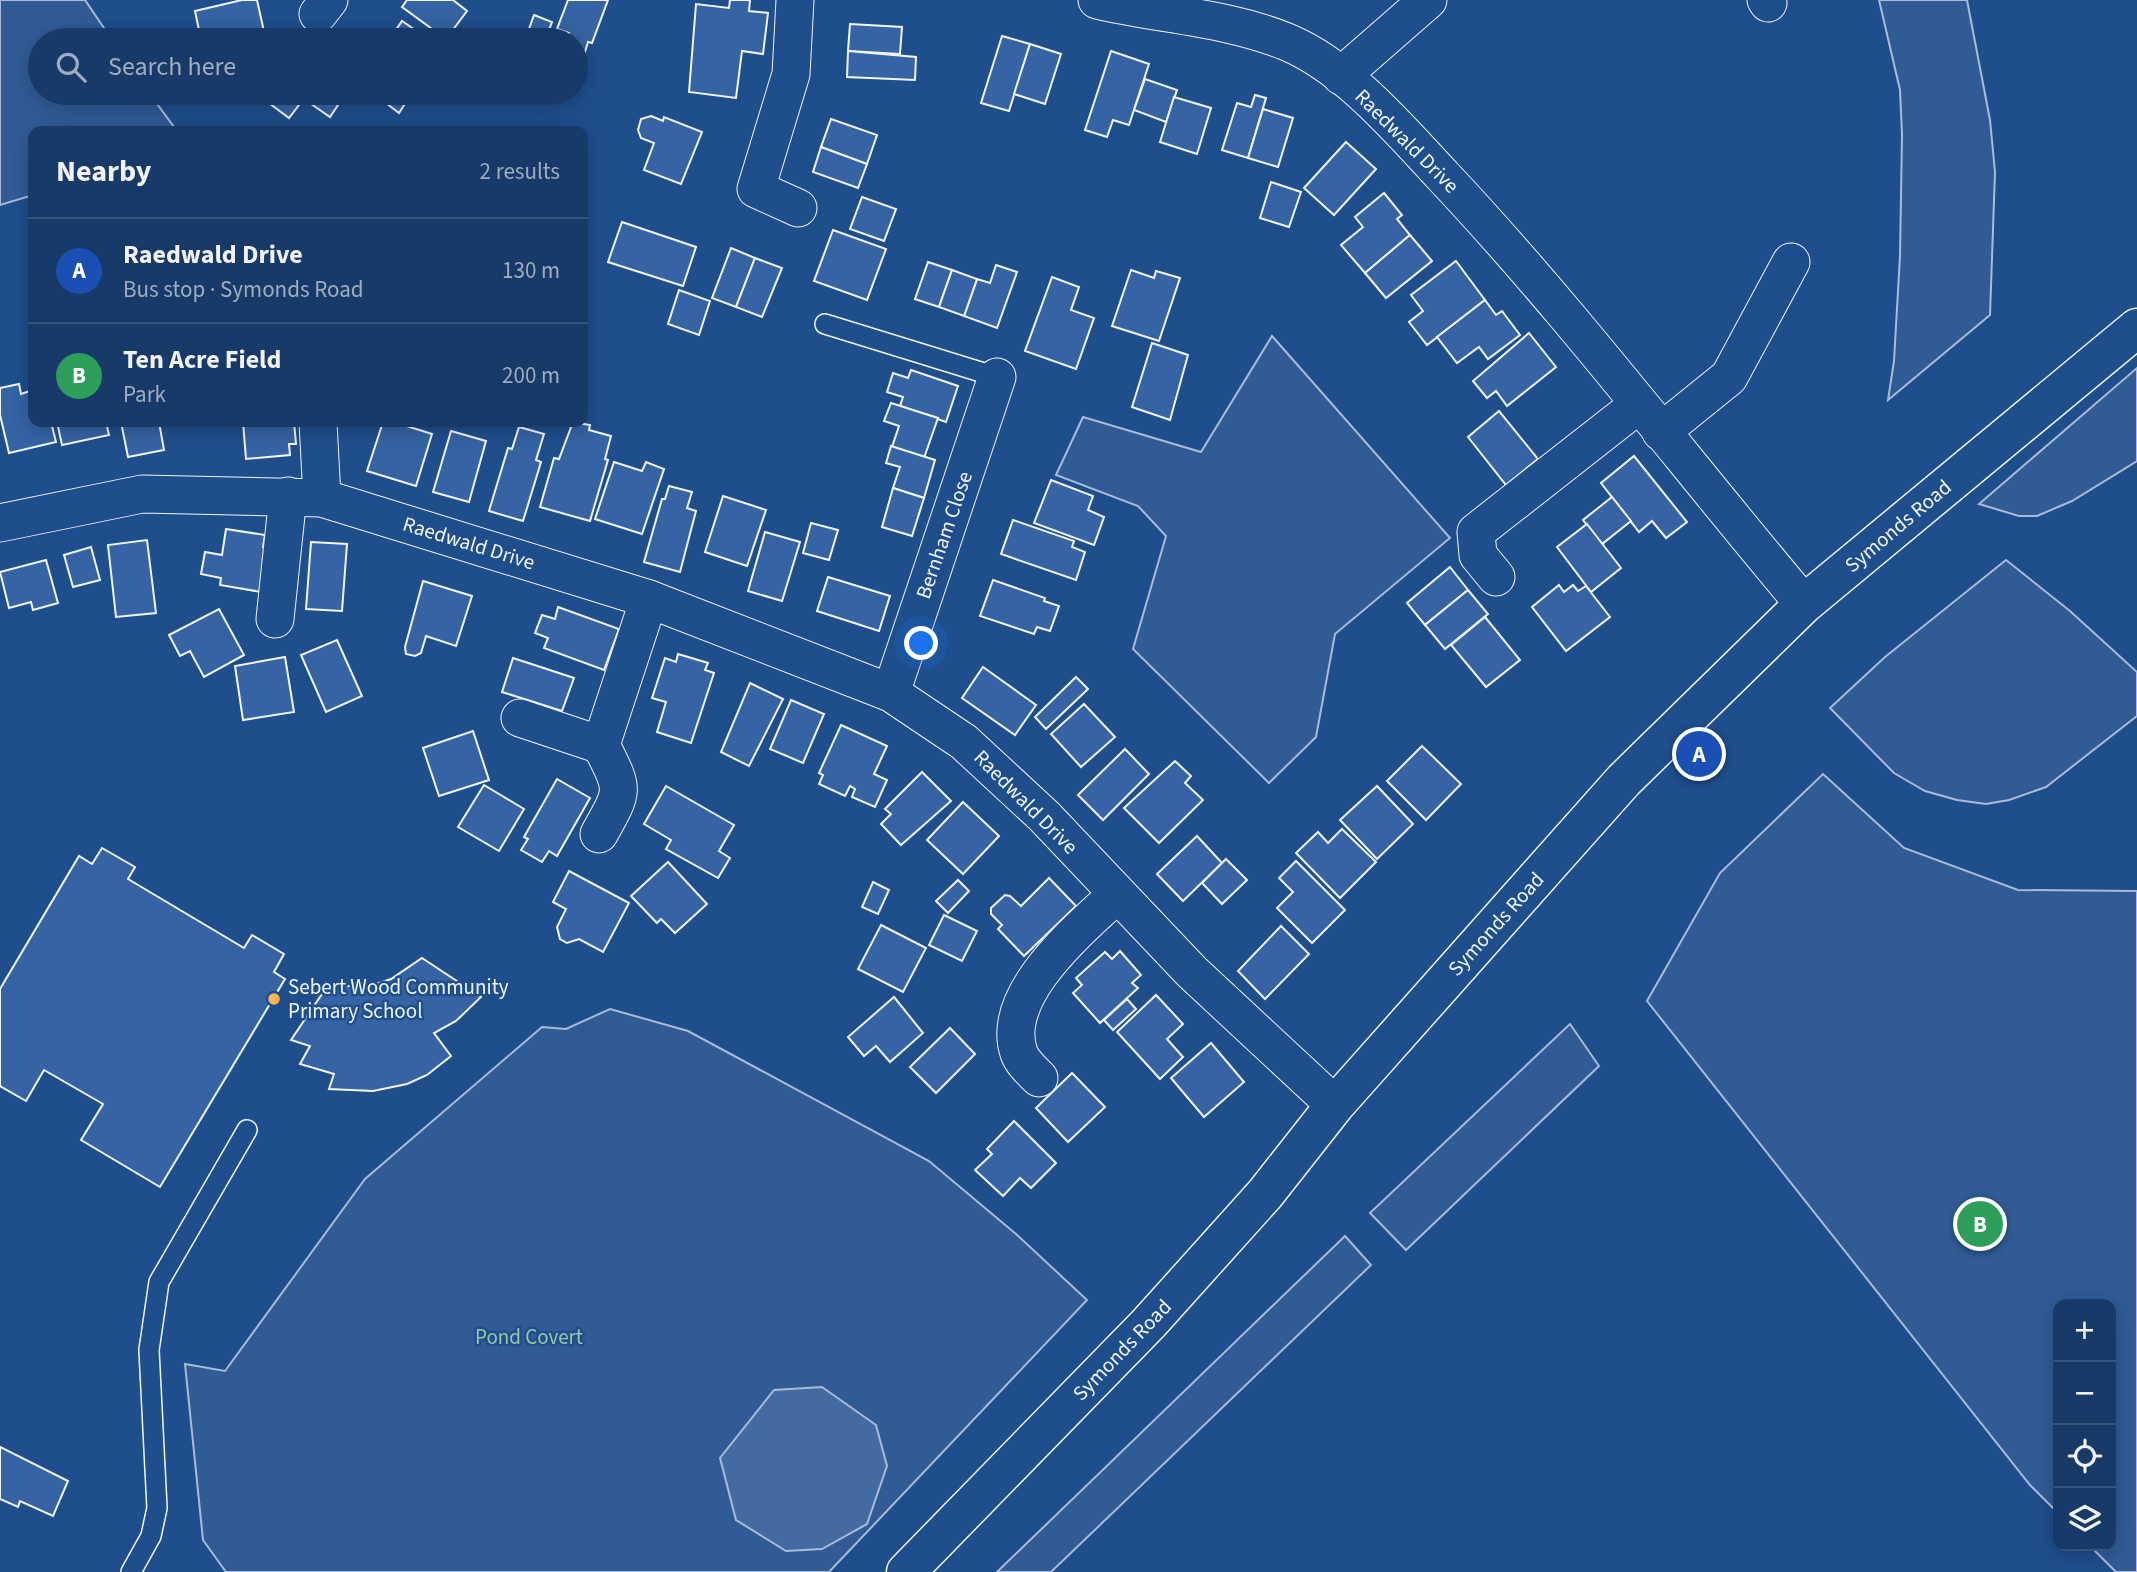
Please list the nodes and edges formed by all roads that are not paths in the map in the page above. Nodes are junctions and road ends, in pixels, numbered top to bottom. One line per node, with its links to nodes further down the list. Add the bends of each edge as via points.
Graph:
1 (795, 0): 5 (street, via 791,74 756,189)
2 (1097, 0): 4 (street, Raedwald Drive, via 1226,22 1289,43)
3 (1428, 0): 4 (street)
4 (1341, 76): 10 (street, Raedwald Drive, via 1395,124 1494,230)
5 (798, 208)
6 (1791, 262): 12 (street, via 1729,377)
7 (825, 324): 9 (lane)
8 (2137, 328): 17 (street, Symonds Road)
9 (997, 377): 19 (street, Bernham Close)
10 (1638, 405): 12 (street, Raedwald Drive); 15 (street, via 1476,532 1478,555)
11 (317, 427): 13 (street)
12 (1661, 432): 17 (street, Raedwald Drive)
13 (305, 497): 14 (street, Raedwald Drive, via 142,494); 16 (street, Raedwald Drive); 18 (street)
14 (0, 523)
15 (1496, 577)
16 (649, 599): 19 (street, Raedwald Drive); 21 (street)
17 (1804, 604): 25 (street, Symonds Road, via 1624,780)
18 (275, 619)
19 (891, 693): 23 (street, Raedwald Drive, via 964,742 1044,816)
20 (520, 718): 21 (street)
21 (601, 745): 22 (street, via 618,779 619,799)
22 (600, 834)
23 (1116, 895): 24 (street, via 1044,965 1022,1004 1017,1048); 25 (street, Raedwald Drive)
24 (1039, 1078)
25 (1335, 1105): 28 (street, Symonds Road, via 1265,1194 1149,1323)
26 (247, 1130): 27 (lane, via 159,1282 149,1350 157,1508 152,1536)
27 (131, 1572)
28 (906, 1572)

